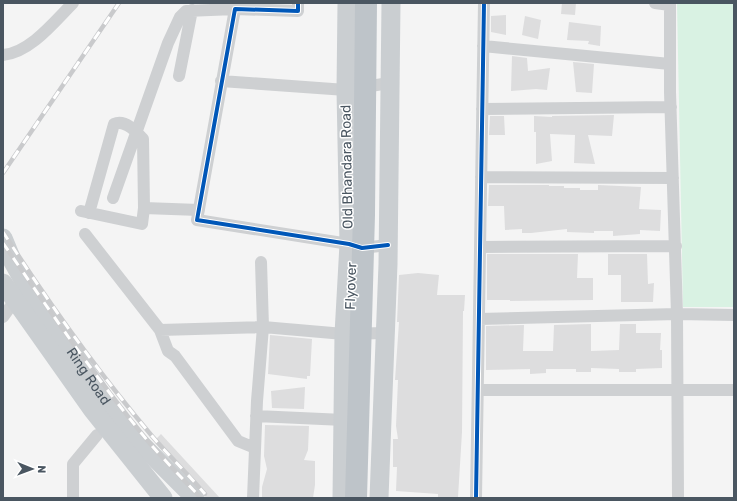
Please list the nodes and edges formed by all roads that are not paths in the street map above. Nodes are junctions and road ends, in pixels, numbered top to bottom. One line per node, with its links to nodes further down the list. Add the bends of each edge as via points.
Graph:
1 (73, 3): 13 (street, via 41,36 13,54)
2 (298, 3): 10 (street, via 298,11)
3 (347, 3): 18 (main road, Old Bhandara Road)
4 (366, 3): 59 (highway, Flyover, via 364,215)
5 (378, 3): 60 (highway, Flyover)
6 (391, 3): 17 (main road)
7 (484, 3): 12 (street)
8 (655, 3): 9 (street)
9 (670, 4): 14 (street)
10 (235, 9): 11 (street); 16 (street)
11 (192, 10): 15 (street); 21 (street, via 186,11 180,17)
12 (483, 46): 14 (street); 20 (street)
13 (3, 55)
14 (670, 64): 19 (street)
15 (179, 76)
16 (222, 81): 18 (street); 26 (street)
17 (389, 83): 18 (street); 30 (main road)
18 (346, 90): 29 (main road, Old Bhandara Road)
19 (671, 108): 20 (street); 23 (street)
20 (482, 109): 22 (street)
21 (136, 131): 24 (street); 25 (street, via 143,139); 25 (street, via 122,122 114,124 85,212 142,224)
22 (481, 177): 23 (street); 32 (street)
23 (672, 178): 31 (street)
24 (113, 198)
25 (144, 208): 26 (street)
26 (199, 210): 29 (street, via 197,220)
27 (85, 234): 42 (street)
28 (3, 238): 36 (main road, Ring Road)
29 (349, 244): 30 (street, via 362,248); 44 (main road, Old Bhandara Road)
30 (388, 245): 43 (main road)
31 (676, 246): 32 (street); 38 (street)
32 (480, 247): 40 (street)
33 (261, 262): 41 (street)
34 (3, 263): 55 (main road, Ring Road, via 82,377)
35 (3, 283): 54 (main road, Ring Road, via 92,409)
36 (26, 285): 37 (street); 56 (main road, Ring Road, via 116,415 133,436)
37 (4, 310): 50 (main road)
38 (677, 314): 39 (street); 40 (street); 45 (street)
39 (734, 315)
40 (479, 319): 46 (street)
41 (263, 327): 42 (street); 44 (street); 48 (street)
42 (160, 330): 51 (street, via 168,351 175,356 238,441)
43 (385, 333): 44 (street); 61 (main road)
44 (344, 334): 49 (main road, Old Bhandara Road)
45 (678, 388): 46 (street); 47 (street); 63 (street)
46 (478, 390): 62 (street)
47 (734, 390)
48 (256, 416): 49 (street); 51 (street)
49 (344, 420): 58 (main road, Old Bhandara Road)
50 (97, 435): 52 (street, via 73,464); 53 (main road)
51 (255, 448): 57 (street)
52 (73, 498)
53 (154, 498)
54 (163, 498)
55 (181, 498)
56 (195, 498)
57 (253, 498)
58 (342, 498)
59 (356, 498)
60 (369, 498)
61 (380, 498)
62 (476, 498)
63 (678, 498)

